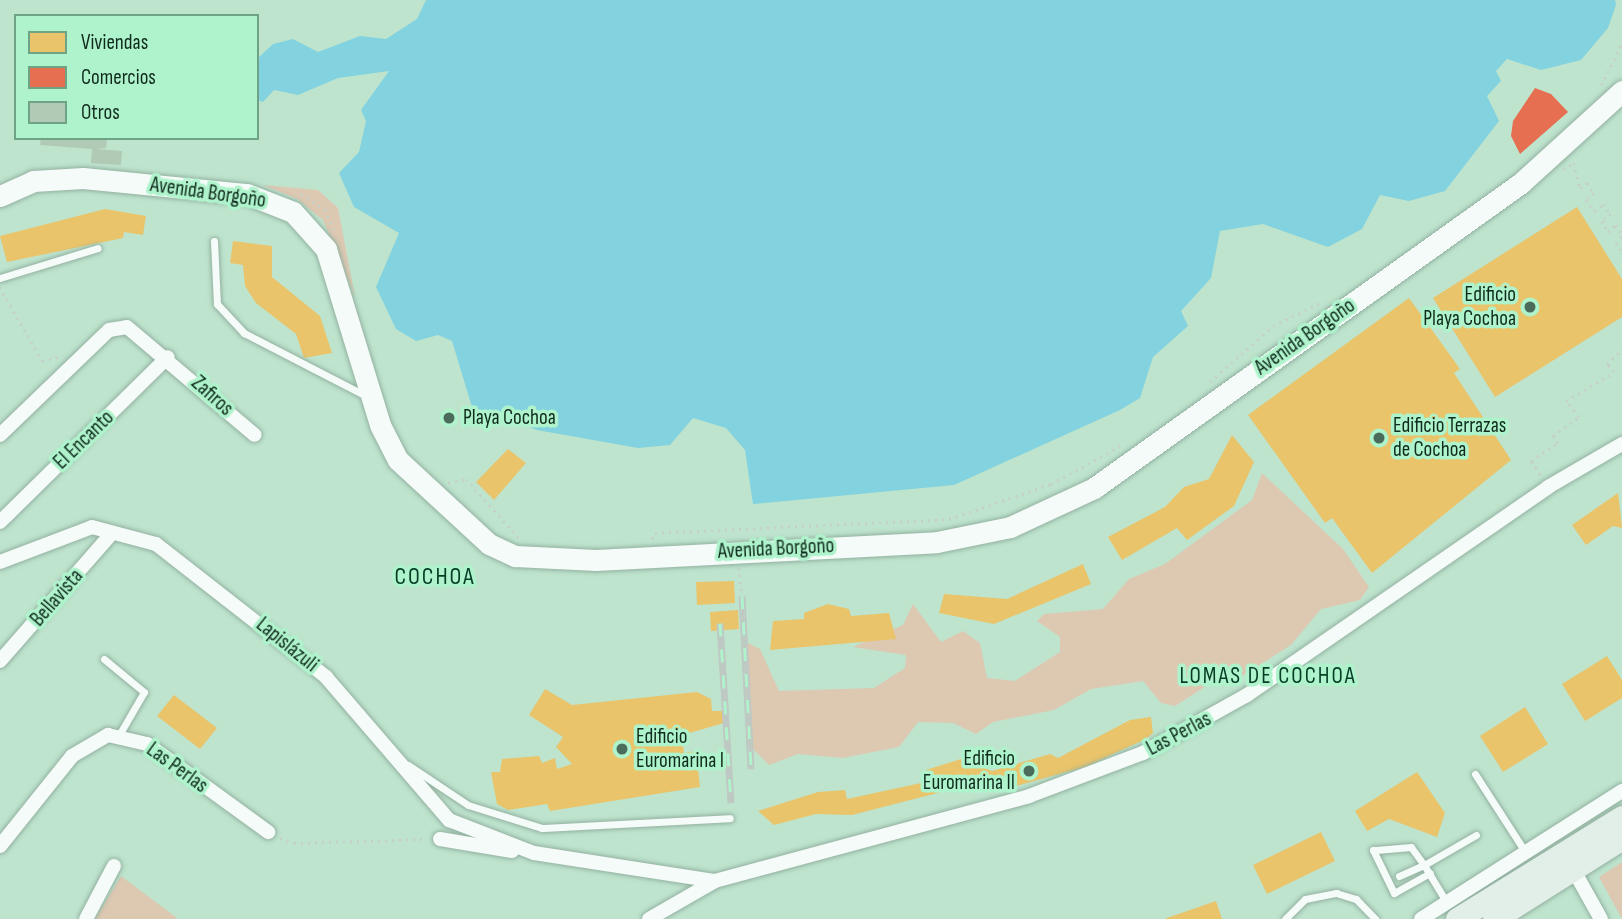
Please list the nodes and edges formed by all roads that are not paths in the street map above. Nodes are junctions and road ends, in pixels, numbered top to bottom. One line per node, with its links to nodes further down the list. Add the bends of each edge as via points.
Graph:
1 (1622, 91): 7 (main road, Avenida Borgoño, via 1563,150 1110,477 1056,509 950,540 529,559 489,544 398,460)
2 (0, 196): 7 (main road, Avenida Borgoño, via 66,177 277,202 306,222 326,249)
3 (214, 241): 7 (lane, via 217,304 244,334)
4 (98, 247): 5 (lane)
5 (0, 278)
6 (169, 357): 8 (street, Zafiros, via 127,327 109,330); 9 (street, Zafiros); 11 (street, El Encanto)
7 (372, 398)
8 (0, 435)
9 (255, 435)
10 (1622, 444): 34 (street, Las Perlas, via 1548,486 1247,695 1143,753 1029,796)
11 (0, 522)
12 (112, 533): 13 (street, Lapislázuli, via 76,530); 15 (street, Bellavista); 17 (street, Lapislázuli, via 156,544 205,578 326,677)
13 (0, 562)
14 (104, 659): 16 (lane, via 144,692)
15 (0, 661)
16 (119, 735): 22 (street, Las Perlas, via 147,744); 26 (street, via 87,742)
17 (395, 757): 21 (lane, via 468,805 542,828); 27 (street, Lapislázuli, via 449,820)
18 (1475, 774): 28 (lane)
19 (1622, 791): 28 (street)
20 (1622, 817): 35 (main road)
21 (730, 818)
22 (268, 832)
23 (1476, 835): 29 (lane)
24 (1622, 838): 31 (main road)
25 (440, 839): 27 (street, Lapislázuli)
26 (0, 846)
27 (534, 853): 34 (street, Lapislázuli)
28 (1526, 853): 35 (street)
29 (1424, 865): 32 (lane); 32 (lane, via 1411,846 1388,844 1373,850 1394,893); 33 (lane)
30 (114, 866): 36 (street)
31 (1573, 869): 41 (main road); 42 (street)
32 (1430, 873): 35 (lane)
33 (1399, 876)
34 (716, 881): 37 (street)
35 (1452, 911): 40 (street)
36 (86, 919)
37 (649, 919)
38 (1285, 919): 39 (lane, via 1305,899 1336,893 1356,899)
39 (1375, 919)
40 (1421, 919)
41 (1494, 919)
42 (1601, 919)

